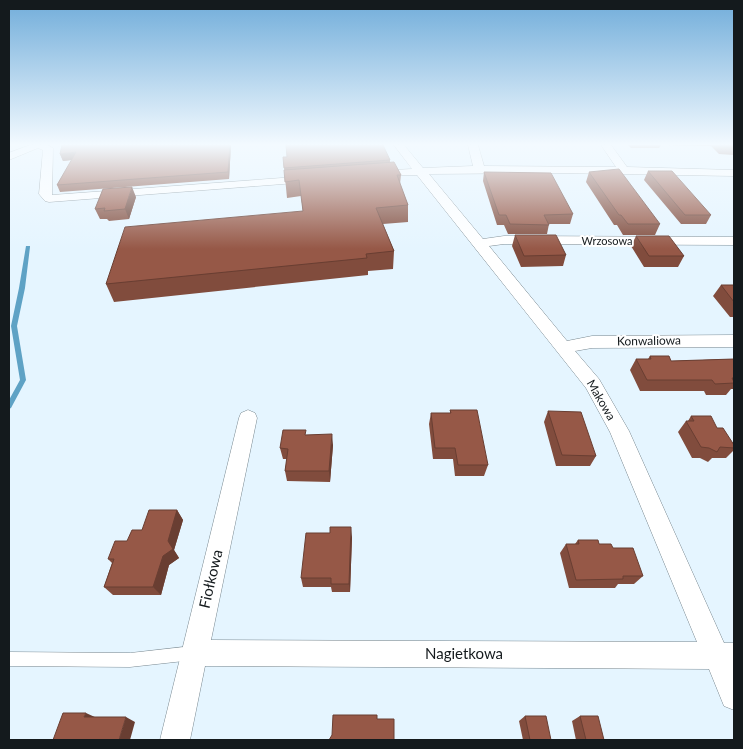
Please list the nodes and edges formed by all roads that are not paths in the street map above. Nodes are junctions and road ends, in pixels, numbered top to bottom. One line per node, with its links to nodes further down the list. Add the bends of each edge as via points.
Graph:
1 (46, 180): 2 (street, via 45,194 49,199)
2 (297, 180)
3 (428, 180): 5 (street, Makowa)
4 (734, 241): 5 (street, Wrzosowa, via 504,240)
5 (479, 244): 7 (street, Makowa)
6 (734, 341): 7 (street, Konwaliowa, via 592,342)
7 (564, 347): 10 (street, Makowa, via 593,384 619,431)
8 (248, 418): 9 (street, Fiołkowa)
9 (194, 653): 10 (street, Nagietkowa); 11 (lane, via 130,660); 13 (street, Fiołkowa)
10 (726, 656): 12 (street, Makowa)
11 (9, 658)
12 (734, 696)
13 (175, 740)

